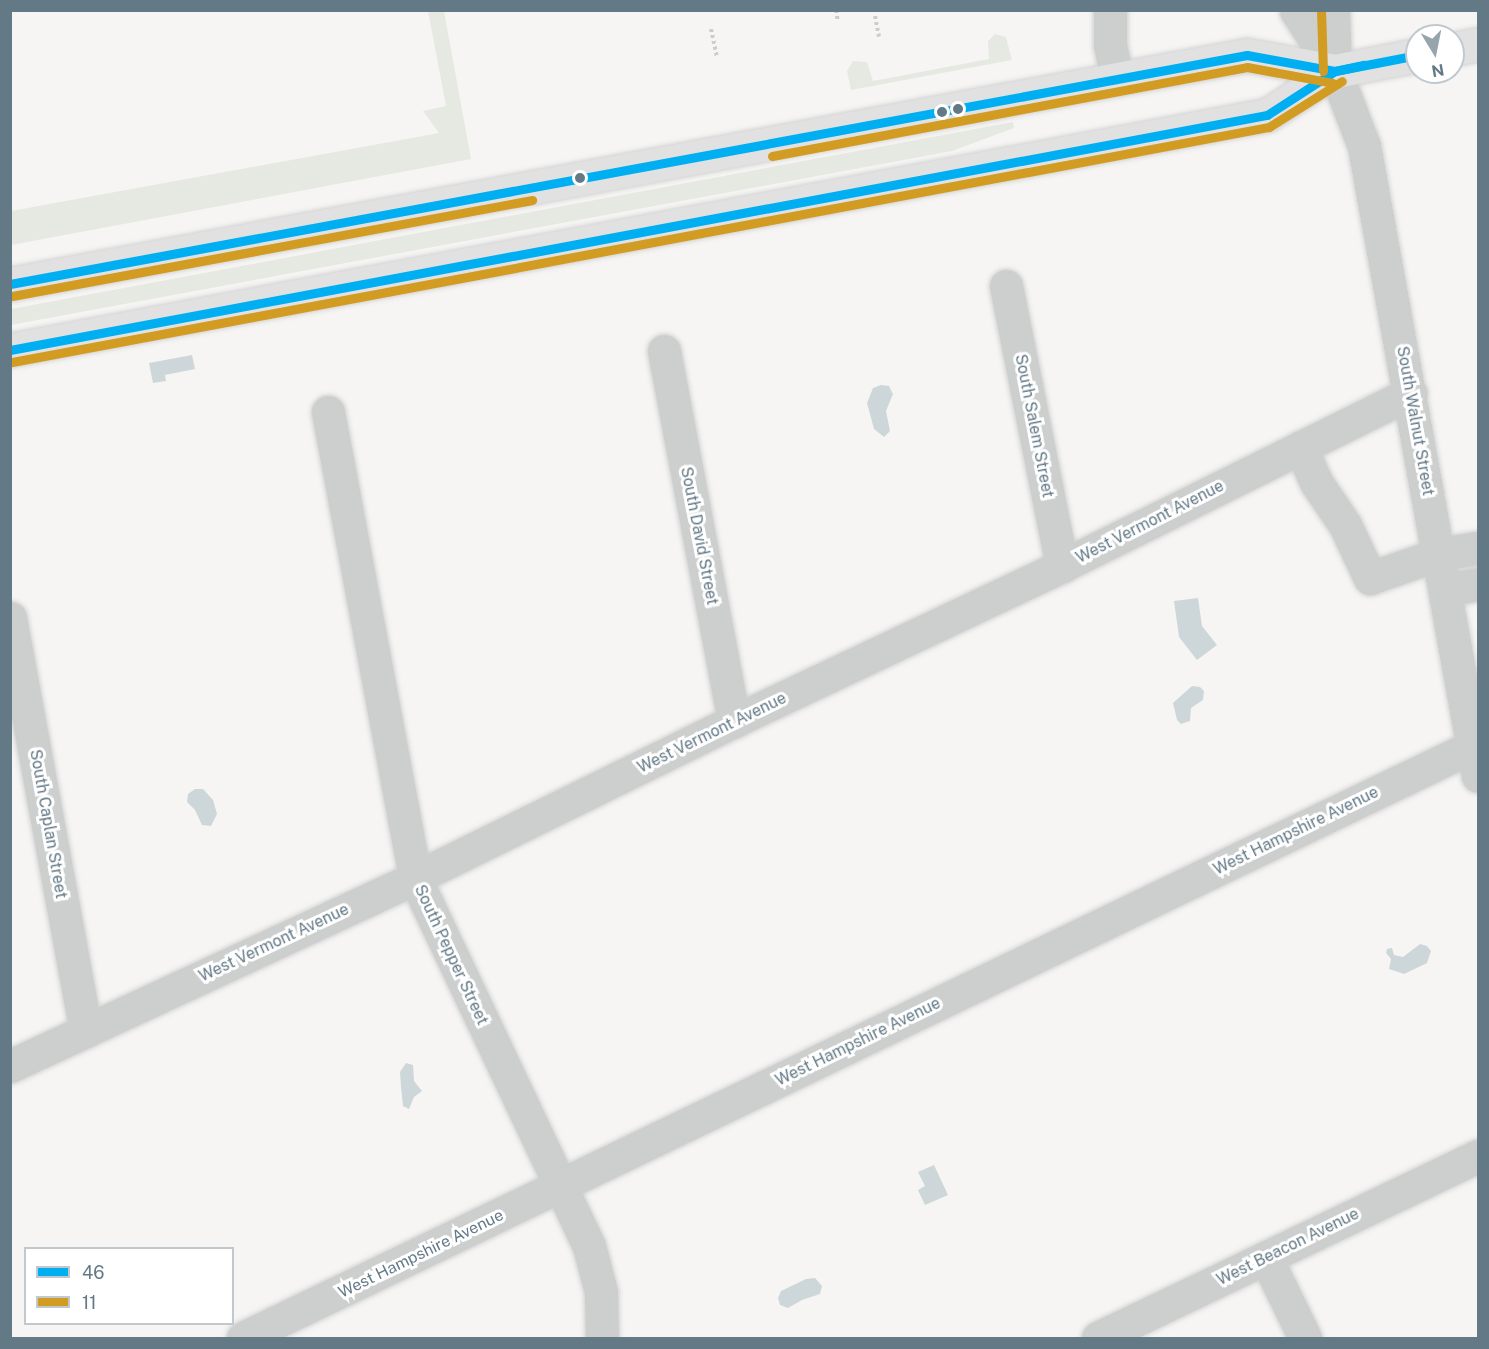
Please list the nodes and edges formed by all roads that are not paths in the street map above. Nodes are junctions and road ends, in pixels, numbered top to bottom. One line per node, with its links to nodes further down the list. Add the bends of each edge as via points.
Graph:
1 (1110, 10): 6 (street, via 1110,45)
2 (1296, 10): 5 (street)
3 (1333, 10): 5 (street)
4 (1405, 58): 5 (main road)
5 (1335, 70): 6 (main road, via 1247,55); 9 (main road, via 1268,116); 11 (street, South Walnut Street, via 1364,146)
6 (1117, 79): 7 (main road)
7 (10, 284)
8 (1006, 286): 16 (street, South Salem Street)
9 (10, 350)
10 (664, 351): 20 (street, South David Street)
11 (1410, 393): 13 (street, West Vermont Avenue); 15 (street, South Walnut Street)
12 (328, 412): 22 (street, South Pepper Street)
13 (1301, 447): 15 (street, via 1316,482 1345,525 1370,578); 16 (street, West Vermont Avenue)
14 (1479, 548): 15 (street)
15 (1439, 554): 18 (street, South Walnut Street)
16 (1062, 566): 20 (street, West Vermont Avenue)
17 (1479, 584): 18 (street)
18 (1445, 590): 21 (street, South Walnut Street)
19 (10, 618): 23 (street, South Caplan Street)
20 (734, 721): 22 (street, West Vermont Avenue)
21 (1476, 761): 26 (street, West Hampshire Avenue)
22 (415, 878): 23 (street, West Vermont Avenue); 26 (street, South Pepper Street)
23 (86, 1031): 24 (street, West Vermont Avenue)
24 (10, 1066)
25 (1479, 1156): 27 (street, West Beacon Avenue)
26 (561, 1186): 28 (street, West Hampshire Avenue); 29 (street, South Pepper Street, via 596,1268)
27 (1266, 1258): 30 (street, West Beacon Avenue); 31 (street)
28 (243, 1338)
29 (602, 1338)
30 (1098, 1338)
31 (1305, 1338)

